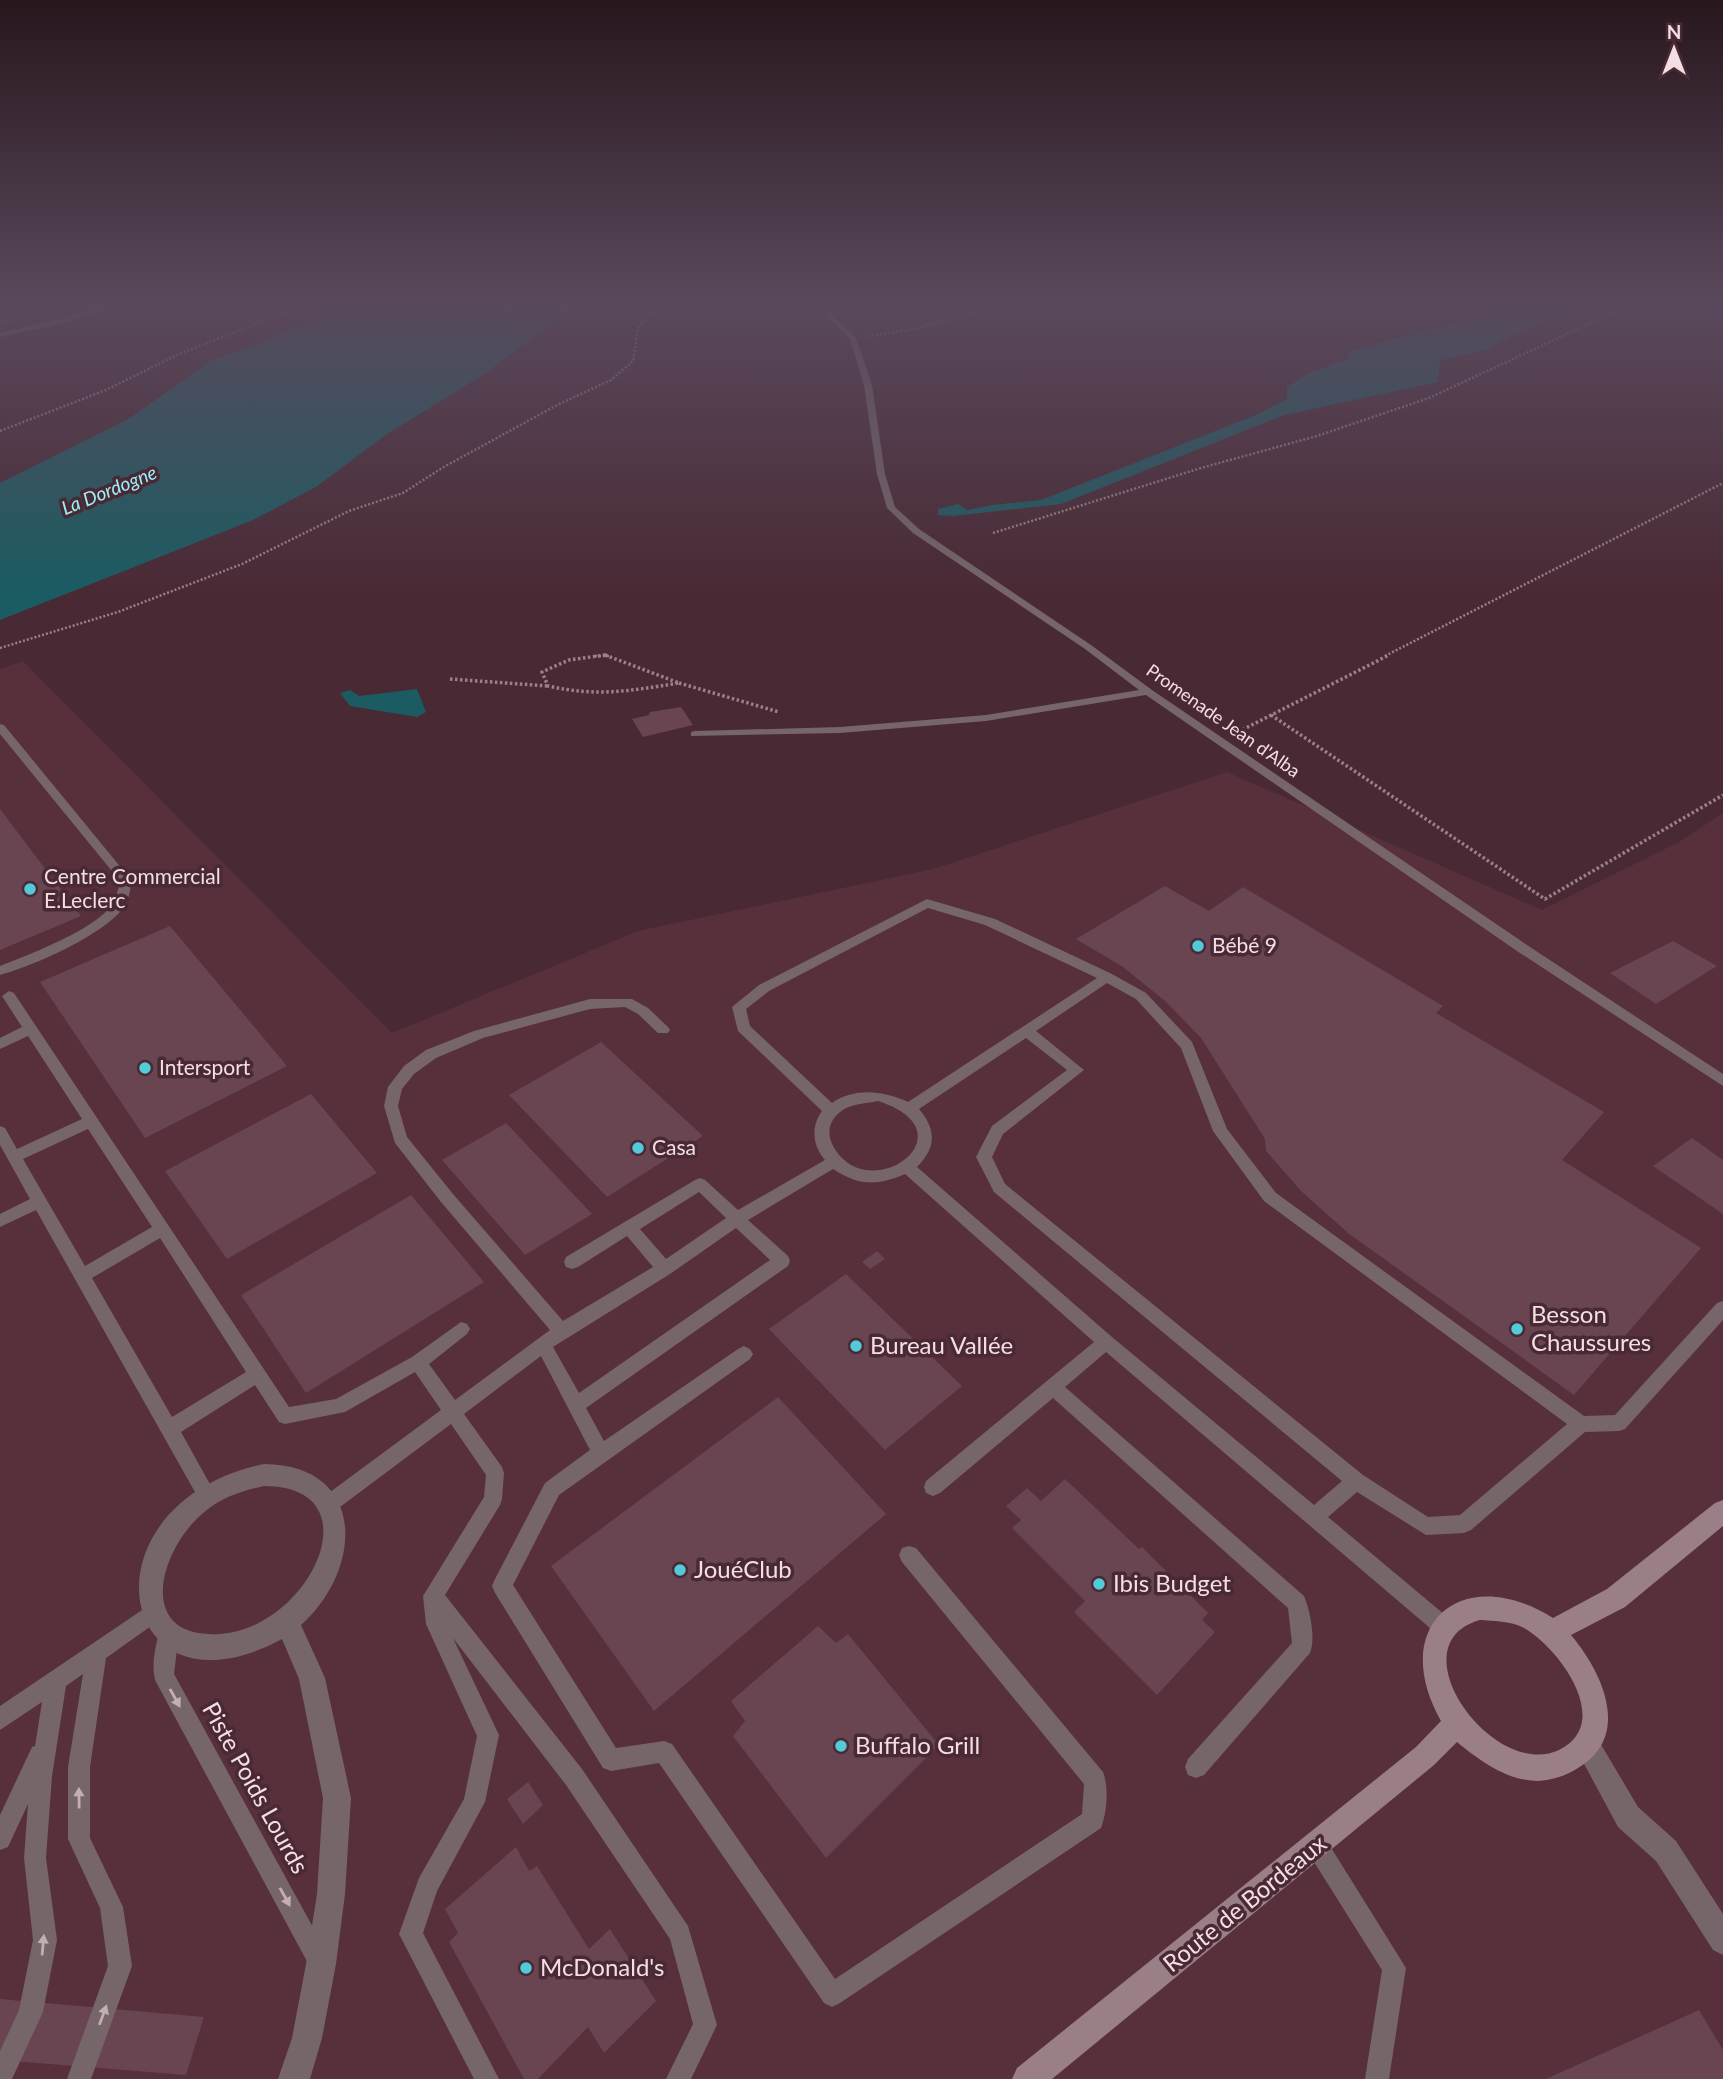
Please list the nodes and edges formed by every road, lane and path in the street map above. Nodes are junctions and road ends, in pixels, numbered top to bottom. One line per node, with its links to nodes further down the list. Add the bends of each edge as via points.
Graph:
1 (72, 403): 5 (path)
2 (561, 403): 8 (path, via 403,493 349,511 242,564 118,612)
3 (871, 403): 12 (lane, Promenade Jean d'Alba, via 891,508 951,558)
4 (1414, 403): 7 (path)
5 (0, 431)
6 (1723, 483): 14 (path)
7 (993, 533)
8 (0, 648)
9 (450, 679): 11 (path)
10 (679, 683): 11 (path, via 583,694); 11 (path, via 605,655 569,660 542,672); 13 (path)
11 (548, 687)
12 (1148, 692): 16 (lane, via 986,718 840,730); 17 (lane, Promenade Jean d'Alba)
13 (786, 714)
14 (1271, 715): 17 (path); 18 (path, via 1545,900)
15 (0, 727): 19 (lane, via 125,881 119,906 87,930)
16 (695, 734)
17 (1220, 741): 26 (lane, Promenade Jean d'Alba)
18 (1723, 795)
19 (0, 971)
20 (1107, 977): 24 (lane); 28 (lane, via 990,922 927,903 764,988 739,1007 743,1028); 53 (lane, via 1141,996 1187,1046 1220,1131 1270,1197)
21 (9, 996): 22 (lane)
22 (31, 1029): 25 (lane); 29 (lane)
23 (663, 1030): 44 (lane, via 627,1002 590,1004 479,1034 431,1054 395,1087 391,1106 400,1139)
24 (1026, 1031): 27 (lane); 56 (lane, via 1077,1070 998,1130 984,1157 999,1188)
25 (0, 1044)
26 (1723, 1081)
27 (910, 1108): 28 (lane, via 878,1096 844,1102); 33 (lane, via 925,1131 918,1157)
28 (831, 1111): 32 (lane, via 822,1123 820,1137)
29 (91, 1121): 31 (lane); 38 (lane)
30 (0, 1132): 31 (lane)
31 (14, 1157): 34 (lane)
32 (833, 1162): 33 (lane, via 845,1170 877,1176); 35 (lane)
33 (907, 1167): 45 (lane)
34 (40, 1200): 36 (lane); 41 (lane)
35 (736, 1219): 37 (lane, via 700,1184); 40 (lane); 51 (lane, via 782,1261)
36 (0, 1221)
37 (629, 1227): 39 (lane); 40 (lane)
38 (162, 1229): 41 (lane); 49 (lane)
39 (572, 1262)
40 (664, 1269): 44 (lane)
41 (83, 1275): 54 (lane)
42 (1723, 1307): 53 (lane, via 1619,1423)
43 (461, 1329): 48 (lane)
44 (561, 1331): 46 (lane)
45 (1106, 1342): 50 (lane); 61 (lane)
46 (543, 1345): 51 (lane); 52 (lane)
47 (744, 1354): 55 (lane)
48 (418, 1362): 49 (lane, via 339,1406 285,1416); 52 (lane)
49 (257, 1374): 54 (lane)
50 (1052, 1386): 57 (lane); 75 (lane, via 1297,1603 1303,1646)
51 (575, 1406): 55 (lane)
52 (454, 1411): 59 (lane); 63 (lane, via 495,1473 493,1499)
53 (1581, 1424): 56 (lane, via 1464,1524 1426,1526)
54 (169, 1429): 58 (lane)
55 (601, 1452): 62 (lane, via 552,1489 502,1586 611,1760 664,1752 832,1995 1093,1820 1095,1780)
56 (1356, 1482): 61 (lane)
57 (933, 1487)
58 (207, 1495): 59 (street, via 235,1481 264,1475 291,1477 313,1486); 64 (street, via 165,1538 153,1564 149,1590)
59 (329, 1504): 65 (street, via 336,1525 335,1550 309,1601)
60 (1723, 1511): 67 (main road, via 1616,1598)
61 (1314, 1517): 66 (lane)
62 (909, 1555)
63 (433, 1596): 85 (lane, via 436,1624 488,1735 474,1802 427,1886 411,1934); 86 (lane, via 575,1777 680,1934 705,2025)
64 (154, 1612): 68 (street); 69 (lane)
65 (287, 1622): 68 (street, via 256,1640 223,1648 193,1646); 79 (street, via 312,1678 337,1798)
66 (1444, 1628): 67 (main road, via 1459,1614 1480,1608 1527,1617); 72 (main road, via 1435,1647 1434,1672)
67 (1551, 1632): 74 (main road, via 1571,1651 1590,1687 1595,1724)
68 (169, 1633): 79 (lane, Piste Poids Lourds, one-way to 79, via 163,1675)
69 (96, 1654): 70 (lane); 82 (lane, one-way to 69, via 121,1966 111,1907 79,1839 79,1767)
70 (56, 1682): 71 (lane); 73 (lane)
71 (0, 1719)
72 (1457, 1723): 74 (main road, via 1502,1759 1528,1767 1552,1767 1573,1759); 77 (main road, Route de Bordeaux, via 1425,1756)
73 (47, 1740): 76 (lane); 81 (lane, one-way to 73, via 31,2012 45,1940 36,1858)
74 (1587, 1745): 78 (street, via 1628,1817 1666,1851)
75 (1196, 1767)
76 (0, 1839)
77 (1317, 1846): 87 (main road, Route de Bordeaux); 88 (lane, via 1394,1968)
78 (1723, 1940)
79 (321, 1964): 80 (street)
80 (307, 2038): 83 (street); 84 (street)
81 (0, 2078)
82 (79, 2079)
83 (294, 2079)
84 (306, 2079)
85 (488, 2079)
86 (678, 2079)
87 (1028, 2079)
88 (1377, 2079)

